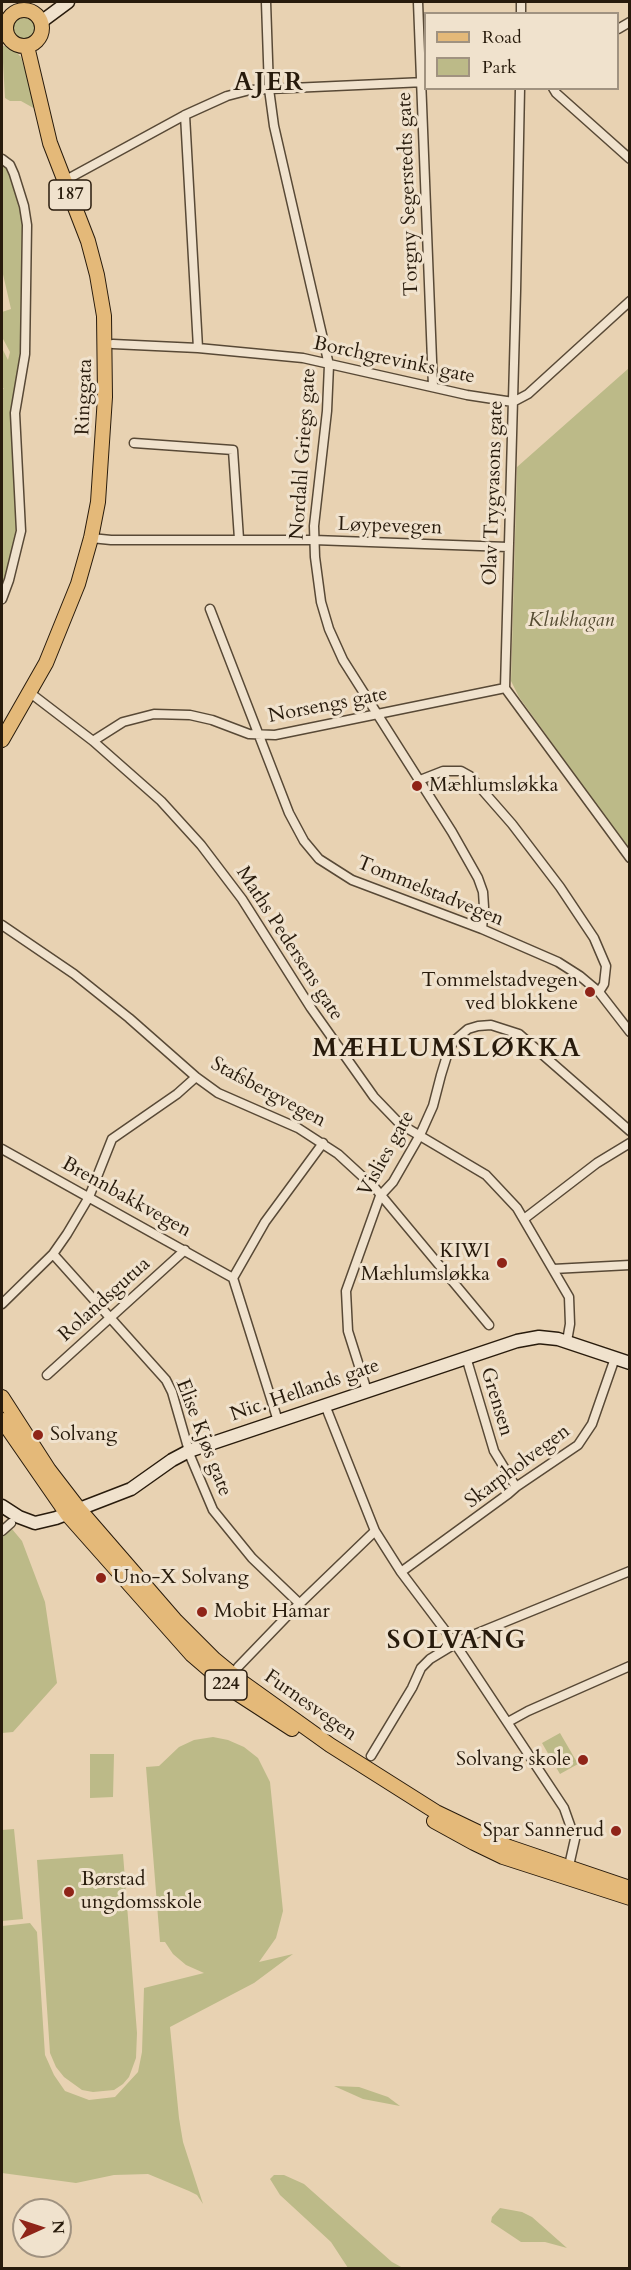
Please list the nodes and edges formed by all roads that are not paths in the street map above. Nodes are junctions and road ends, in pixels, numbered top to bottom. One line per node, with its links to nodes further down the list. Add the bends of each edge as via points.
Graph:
1 (68, 2): 5 (main road)
2 (266, 2): 9 (street, Nordahl Griegs gate)
3 (418, 2): 8 (street, Torgny Segerstedts gate)
4 (24, 6): 5 (main road); 6 (main road, via 9,18)
5 (41, 22): 7 (main road, via 40,37)
6 (4, 32): 7 (main road, via 14,44)
7 (27, 46): 15 (main road, Ringgata / 187, via 43,117)
8 (423, 82): 9 (street); 20 (street, Torgny Segerstedts gate)
9 (269, 88): 12 (street, via 227,96); 19 (street, Nordahl Griegs gate, via 274,126)
10 (520, 90): 21 (street, Olav Trygvasons gate)
11 (554, 90): 14 (street)
12 (184, 115): 15 (street); 18 (street)
13 (2, 159): 27 (street, via 14,174 27,225 25,354 15,413 21,531)
14 (630, 159)
15 (64, 181): 23 (main road, Ringgata / 187, via 92,256 104,316 102,461)
16 (630, 301): 21 (street, via 528,394)
17 (113, 344): 18 (street, Borchgrevinks gate)
18 (198, 348): 19 (street, Borchgrevinks gate)
19 (328, 364): 20 (street, Borchgrevinks gate); 25 (street, Nordahl Griegs gate)
20 (433, 386): 21 (street, Borchgrevinks gate)
21 (513, 402): 26 (street, Olav Trygvasons gate)
22 (134, 443): 24 (street, via 233,450)
23 (91, 538): 24 (street, Løypevegen); 30 (main road, Ringgata / 187, via 69,611)
24 (239, 539): 25 (street, Løypevegen)
25 (314, 540): 26 (street, Løypevegen); 31 (street, Nordahl Griegs gate, via 321,602 329,629)
26 (508, 547): 29 (street, Olav Trygvasons gate)
27 (2, 599)
28 (210, 609): 32 (street, Tommelstadvegen)
29 (505, 688): 31 (street, Norsengs gate); 36 (street)
30 (29, 692): 33 (main road, Ringgata / 187); 34 (street, Maths Pedersens gate)
31 (376, 713): 32 (street, Norsengs gate, via 275,735); 35 (street, Nordahl Griegs gate)
32 (258, 735): 34 (street, Norsengs gate, via 212,720 166,713 123,722); 38 (street, Tommelstadvegen, via 289,813 319,859 352,880)
33 (2, 740)
34 (93, 741): 43 (street, Maths Pedersens gate, via 161,801 201,845 242,899 311,1008 375,1097 400,1124)
35 (420, 780): 38 (street, Nordahl Griegs gate, via 478,878 483,892); 39 (street, via 442,771 461,771 470,776 512,824 594,938 606,966)
36 (630, 858)
37 (2, 925): 41 (street, Stafsbergvegen, via 129,1017)
38 (482, 929): 39 (street, Tommelstadvegen, via 558,962)
39 (599, 992): 40 (street, Tommelstadvegen)
40 (630, 1032)
41 (196, 1077): 44 (street, Stafsbergvegen, via 218,1092); 48 (street, via 112,1139)
42 (630, 1131): 43 (street, Vislies gate, via 519,1034 491,1025 468,1029 454,1041)
43 (420, 1135): 47 (street, Vislies gate, via 393,1182); 49 (street, Maths Pedersens gate, via 486,1175)
44 (323, 1143): 47 (street, Stafsbergvegen); 54 (street, via 265,1222)
45 (630, 1143): 49 (street)
46 (2, 1149): 48 (street, Brennbakkvegen)
47 (380, 1196): 57 (street, Stafsbergvegen); 63 (street, Vislies gate, via 346,1292 348,1331)
48 (89, 1197): 50 (street, Brennbakkvegen); 51 (street)
49 (524, 1219): 53 (street, Maths Pedersens gate)
50 (185, 1250): 54 (street, Brennbakkvegen); 56 (street, Rolandsgutua)
51 (53, 1254): 55 (street); 56 (street, Elise Kjøs gate)
52 (630, 1265): 53 (street)
53 (553, 1269): 58 (street, Maths Pedersens gate, via 569,1297)
54 (233, 1278): 67 (street)
55 (2, 1304)
56 (110, 1319): 62 (street, Rolandsgutua); 68 (street, Elise Kjøs gate, via 166,1380)
57 (489, 1325)
58 (567, 1341): 59 (main road, Nic. Hellands gate, via 530,1338); 60 (main road)
59 (466, 1358): 63 (main road, Nic. Hellands gate); 69 (street, Grensen, via 494,1450)
60 (615, 1358): 61 (main road); 69 (street, Skarpholvegen, via 584,1438)
61 (630, 1363)
62 (47, 1376)
63 (367, 1391): 65 (main road, Nic. Hellands gate)
64 (2, 1397): 71 (main road, Furnesvegen / 224)
65 (325, 1405): 67 (main road, Nic. Hellands gate); 73 (street)
66 (2, 1420): 71 (main road, Furnesvegen / 224)
67 (278, 1421): 68 (main road, Nic. Hellands gate)
68 (189, 1451): 71 (main road, Nic. Hellands gate, via 131,1489); 77 (street, Elise Kjøs gate, via 221,1523)
69 (516, 1487): 76 (street, Skarpholvegen)
70 (2, 1506): 71 (main road, Nic. Hellands gate, via 34,1523)
71 (73, 1511): 83 (main road, Furnesvegen / 224, via 192,1655 254,1706 464,1838 503,1857)
72 (11, 1523): 74 (street)
73 (375, 1531): 76 (street); 77 (street)
74 (2, 1532)
75 (630, 1571): 78 (street)
76 (401, 1572): 78 (street)
77 (300, 1604): 80 (street)
78 (456, 1645): 81 (street); 82 (street, via 422,1668)
79 (630, 1666): 81 (street)
80 (238, 1667)
81 (508, 1722): 83 (street, via 564,1808 575,1839)
82 (372, 1756)
83 (567, 1873): 84 (main road, Furnesvegen / 224); 85 (main road, Furnesvegen / 224)
84 (630, 1887)
85 (630, 1898)

